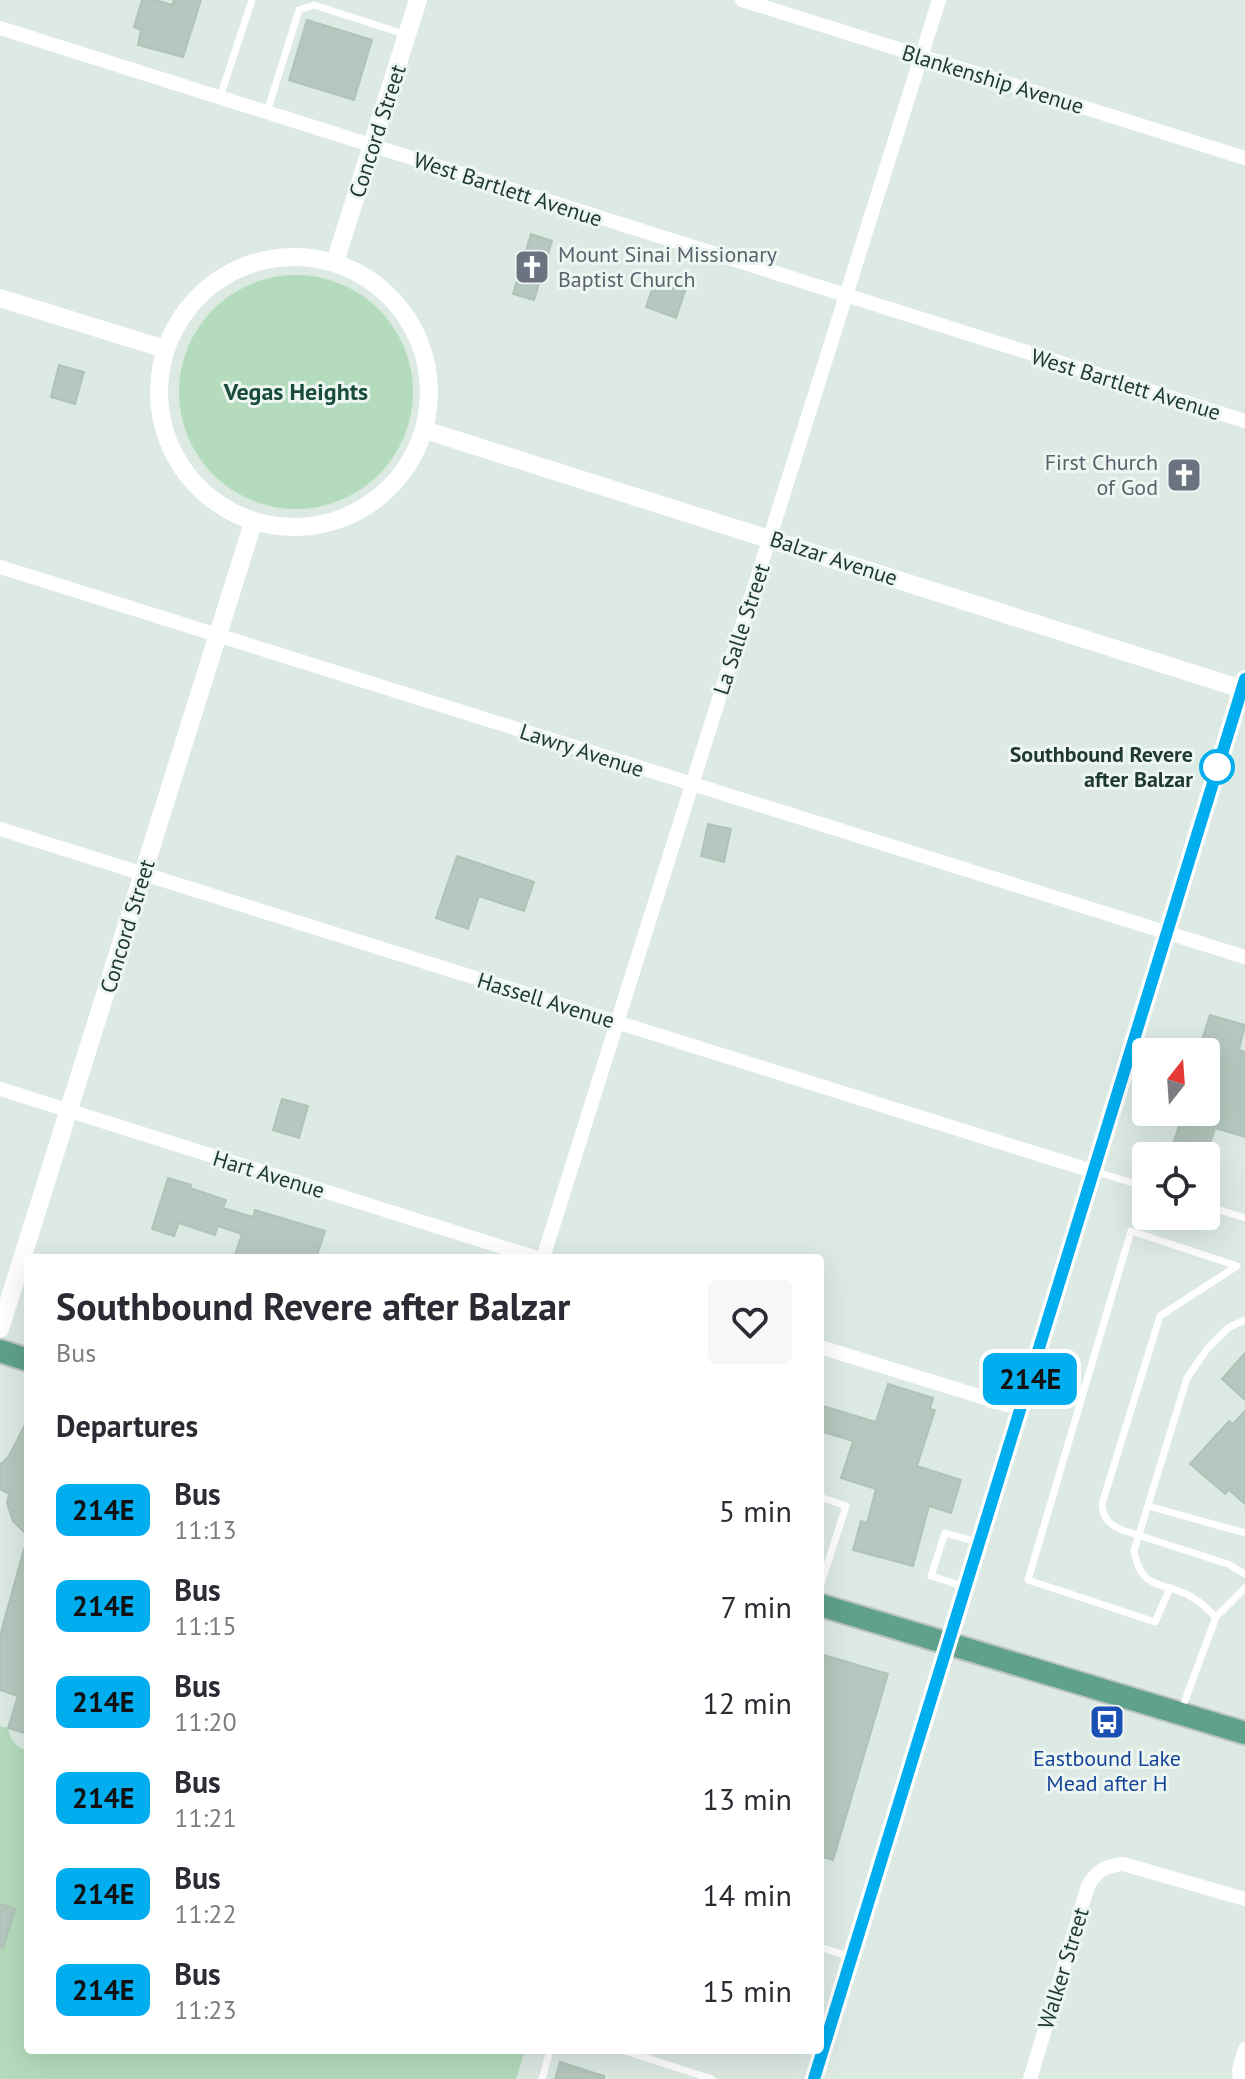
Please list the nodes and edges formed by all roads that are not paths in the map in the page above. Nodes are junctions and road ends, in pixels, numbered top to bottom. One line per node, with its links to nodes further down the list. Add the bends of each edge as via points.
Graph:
1 (252, 0): 8 (lane)
2 (418, 0): 6 (street, Concord Street)
3 (742, 0): 7 (street, Blankenship Avenue)
4 (939, 0): 7 (street, La Salle Street)
5 (0, 28): 8 (street, West Bartlett Avenue)
6 (407, 35): 9 (lane, via 314,5 299,10); 10 (street, Concord Street)
7 (922, 56): 11 (street, Blankenship Avenue); 13 (street, La Salle Street)
8 (220, 99): 9 (street, West Bartlett Avenue)
9 (267, 112): 10 (street, West Bartlett Avenue)
10 (372, 146): 12 (street, Concord Street); 13 (street, West Bartlett Avenue)
11 (1245, 158)
12 (335, 262): 15 (street, via 290,257 249,264 213,283 183,312); 17 (street, via 370,280 401,309 422,346 430,388)
13 (846, 296): 16 (street, West Bartlett Avenue); 19 (street, La Salle Street)
14 (0, 298): 15 (street)
15 (165, 349): 18 (street, via 158,384 160,418 172,452 191,481 217,504)
16 (1245, 421)
17 (425, 430): 18 (street, via 406,470 375,502 336,522 292,528); 19 (street, Balzar Avenue)
18 (253, 523): 21 (street, Concord Street)
19 (771, 538): 22 (street, Balzar Avenue); 23 (street, La Salle Street)
20 (0, 567): 21 (street, Lawry Avenue)
21 (218, 635): 23 (street, Lawry Avenue); 25 (street, Concord Street)
22 (1244, 686): 26 (street)
23 (692, 784): 26 (street, Lawry Avenue); 28 (street, La Salle Street)
24 (0, 829): 25 (street, Hassell Avenue)
25 (143, 873): 28 (street, Hassell Avenue); 30 (street, Concord Street)
26 (1165, 933): 27 (street, Lawry Avenue); 31 (street)
27 (1245, 957)
28 (617, 1022): 31 (street, Hassell Avenue); 36 (street, La Salle Street)
29 (0, 1089): 30 (street, Hart Avenue)
30 (68, 1111): 35 (street, Hart Avenue); 38 (street, Concord Street)
31 (1092, 1171): 32 (lane); 42 (street)
32 (1132, 1183)
33 (1220, 1210): 34 (lane)
34 (1245, 1218)
35 (527, 1254)
36 (541, 1254)
37 (1245, 1320): 44 (lane, via 1207,1349 1187,1378)
38 (0, 1329)
39 (824, 1348): 42 (street)
40 (0, 1351): 41 (main road)
41 (24, 1359)
42 (1021, 1409): 47 (street)
43 (824, 1498): 49 (lane, via 846,1506)
44 (1148, 1506): 45 (lane); 46 (lane)
45 (1245, 1533)
46 (1139, 1536): 48 (lane); 51 (lane, via 1134,1551 1138,1569 1146,1579); 51 (lane, via 1110,1524 1102,1504 1160,1316 1237,1266 1131,1231 1028,1580 1155,1622)
47 (979, 1543): 50 (street); 50 (lane, via 945,1533 931,1576)
48 (1245, 1574)
49 (824, 1575)
50 (965, 1587): 55 (street)
51 (1170, 1588): 54 (lane, via 1192,1597)
52 (1245, 1588): 54 (lane)
53 (824, 1606): 55 (main road)
54 (1216, 1617): 56 (lane)
55 (947, 1644): 56 (main road); 60 (street)
56 (1180, 1713): 57 (main road)
57 (1245, 1733)
58 (1245, 1899): 69 (street, Walker Street, via 1123,1864 1095,1874)
59 (824, 1948): 60 (lane)
60 (851, 1957): 61 (street)
61 (824, 2046)
62 (1245, 2049): 70 (street)
63 (549, 2054): 66 (lane)
64 (634, 2054): 67 (lane)
65 (822, 2054): 68 (street)
66 (542, 2079)
67 (712, 2079)
68 (814, 2079)
69 (1030, 2079)
70 (1240, 2079)

